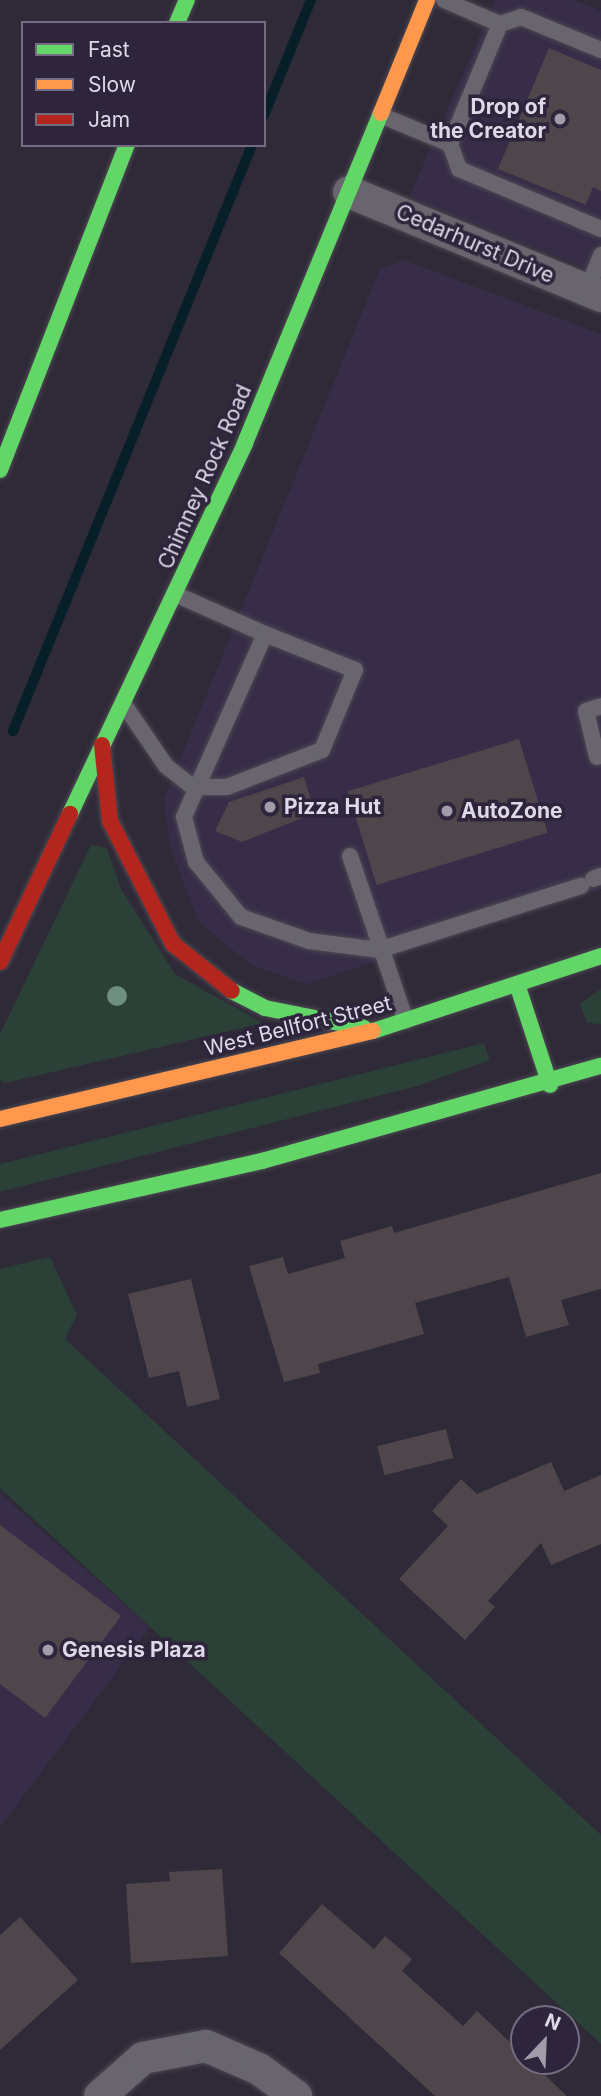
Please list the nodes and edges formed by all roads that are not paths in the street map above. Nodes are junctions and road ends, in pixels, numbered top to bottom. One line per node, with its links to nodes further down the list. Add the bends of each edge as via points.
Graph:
1 (187, 0): 4 (main road)
2 (427, 0): 7 (main road, Chimney Rock Road)
3 (444, 0): 5 (lane)
4 (178, 21)
5 (500, 24): 6 (lane, via 521,16); 8 (lane)
6 (601, 50)
7 (380, 115): 8 (lane); 10 (main road, Chimney Rock Road)
8 (450, 144): 11 (lane, via 459,169)
9 (126, 147): 14 (main road, via 16,416)
10 (349, 192): 13 (street, Cedarhurst Drive); 15 (main road, Chimney Rock Road, via 245,443)
11 (601, 229)
12 (601, 255): 13 (lane)
13 (594, 293)
14 (0, 470)
15 (175, 594): 16 (lane); 17 (main road, Chimney Rock Road)
16 (265, 634): 21 (lane); 21 (lane, via 355,670 322,750 227,787)
17 (122, 701): 19 (main road, Chimney Rock Road); 21 (lane, via 166,766)
18 (601, 706): 20 (lane, via 586,711)
19 (102, 744): 26 (main road, Chimney Rock Road); 29 (main road, via 110,821 173,944 214,982 265,1008)
20 (597, 757)
21 (193, 787): 24 (lane, via 184,817 196,862 241,917 309,941)
22 (350, 856): 24 (lane)
23 (591, 881): 24 (lane)
24 (379, 950): 28 (lane)
25 (601, 956): 27 (main road, West Bellfort Street)
26 (0, 962)
27 (518, 987): 28 (main road, West Bellfort Street); 31 (main road)
28 (406, 1021): 29 (main road, West Bellfort Street)
29 (377, 1030): 32 (main road, West Bellfort Street)
30 (601, 1066): 31 (main road)
31 (550, 1084): 33 (main road, via 274,1158)
32 (0, 1119)
33 (0, 1220)
34 (100, 2096): 35 (street, via 143,2058 206,2046 259,2069)
35 (296, 2096)

